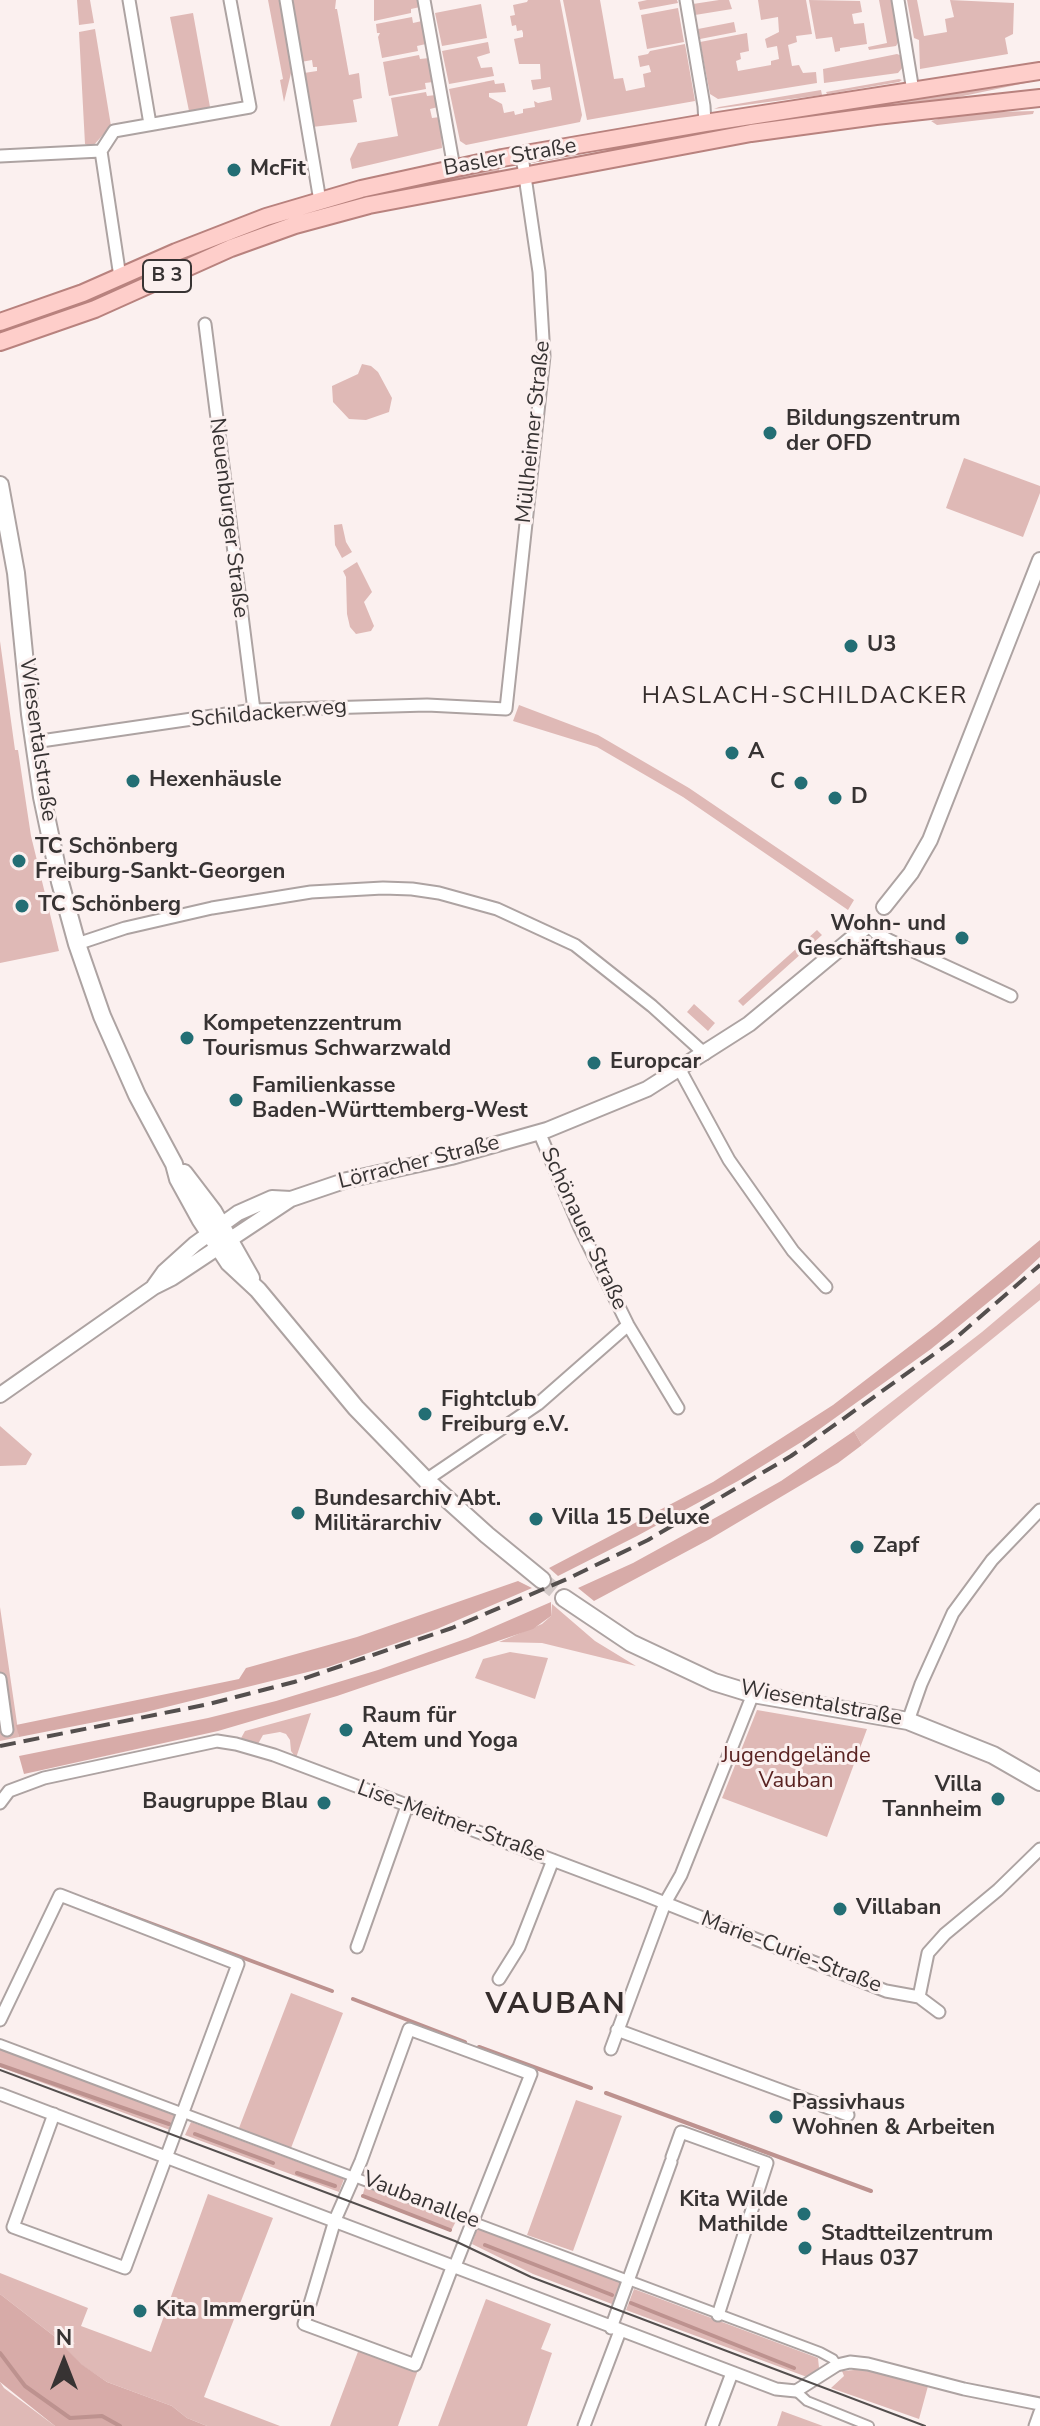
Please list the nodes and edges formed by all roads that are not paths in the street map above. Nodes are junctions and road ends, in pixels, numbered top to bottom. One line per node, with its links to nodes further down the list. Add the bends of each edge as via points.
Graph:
1 (129, 0): 11 (street)
2 (230, 0): 11 (street, via 250,107)
3 (286, 0): 17 (street)
4 (424, 0): 15 (street)
5 (686, 0): 10 (street)
6 (898, 0): 8 (street)
7 (1040, 71): 8 (main road, Basler Straße / B 3)
8 (913, 91): 10 (main road, Basler Straße / B 3)
9 (1040, 98): 16 (main road, Basler Straße / B 3, via 765,131)
10 (705, 123): 14 (main road, Basler Straße / B 3)
11 (150, 124): 12 (street, via 114,131)
12 (101, 151): 13 (street); 18 (street)
13 (0, 156)
14 (522, 156): 15 (main road, Basler Straße / B 3); 16 (street, Müllheimer Straße)
15 (454, 168): 17 (main road, Basler Straße / B 3)
16 (526, 176): 21 (main road, Basler Straße / B 3, via 397,199 295,225 95,309); 24 (street, Müllheimer Straße, via 544,356)
17 (320, 201): 18 (main road, Basler Straße / B 3, via 242,226)
18 (120, 277): 19 (main road, Basler Straße / B 3)
19 (0, 322)
20 (205, 324): 25 (street, Neuenburger Straße)
21 (0, 342)
22 (0, 485): 26 (main road, Wiesentalstraße, via 16,573)
23 (1038, 569): 27 (street, via 930,840)
24 (506, 709): 25 (street, Schildackerweg, via 427,705)
25 (254, 710): 26 (street, Schildackerweg)
26 (34, 742): 29 (main road, Wiesentalstraße, via 57,872)
27 (884, 907)
28 (868, 925): 30 (street, via 891,941); 31 (street, Lörracher Straße)
29 (77, 944): 31 (street, via 125,928 311,892 425,891 486,905 575,945); 35 (main road, Wiesentalstraße, via 137,1095)
30 (1011, 996)
31 (705, 1054): 32 (street, Lörracher Straße)
32 (680, 1070): 33 (street, Lörracher Straße, via 629,1097); 38 (street, via 729,1160 793,1251)
33 (539, 1132): 34 (street, Lörracher Straße); 39 (street, Schönauer Straße)
34 (291, 1199): 35 (street, Lörracher Straße, via 261,1202); 36 (street, Lörracher Straße)
35 (215, 1228): 36 (main road, Wiesentalstraße); 37 (street, Lörracher Straße)
36 (225, 1244): 37 (street, Lörracher Straße); 42 (main road, Wiesentalstraße, via 356,1408)
37 (154, 1287): 40 (street, Lörracher Straße)
38 (826, 1287)
39 (628, 1325): 41 (street, Schönauer Straße); 42 (street, Schönauer Straße, via 538,1404)
40 (0, 1395)
41 (678, 1408)
42 (426, 1480): 44 (main road, Wiesentalstraße)
43 (1040, 1510): 48 (street, via 992,1560 953,1613)
44 (542, 1580)
45 (564, 1598): 47 (main road, Wiesentalstraße, via 676,1665)
46 (0, 1679): 49 (street)
47 (753, 1694): 48 (main road, Wiesentalstraße); 55 (street)
48 (908, 1721): 50 (main road, Wiesentalstraße, via 993,1755)
49 (7, 1730)
50 (1040, 1782)
51 (0, 1803): 52 (street, Lise-Meitner-Straße, via 9,1791 44,1778 217,1741 274,1755)
52 (407, 1806): 54 (street, Lise-Meitner-Straße); 56 (street)
53 (1040, 1849): 58 (street, via 928,1953)
54 (553, 1860): 55 (street, Lise-Meitner-Straße); 57 (street, via 519,1947)
55 (665, 1903): 58 (street, Marie-Curie-Straße, via 886,1991); 61 (street)
56 (357, 1947)
57 (499, 1979)
58 (919, 1997): 59 (street, Marie-Curie-Straße)
59 (939, 2012)
60 (0, 2020): 65 (street, via 60,1895 238,1964)
61 (617, 2030): 63 (street); 67 (street)
62 (0, 2044): 65 (street, Vaubanallee)
63 (611, 2049)
64 (0, 2094): 66 (street)
65 (184, 2112): 68 (street); 69 (street, Vaubanallee)
66 (54, 2114): 68 (street); 68 (street, via 13,2227 125,2268)
67 (848, 2115)
68 (167, 2158): 70 (street)
69 (353, 2176): 70 (street); 71 (street, Vaubanallee); 71 (street, via 409,2029 481,2055 531,2074)
70 (335, 2220): 72 (street); 72 (street, via 304,2324 415,2365)
71 (474, 2221): 72 (street); 73 (street, Vaubanallee)
72 (454, 2266): 75 (street)
73 (629, 2280): 74 (street, Vaubanallee); 74 (street, via 681,2132 767,2163); 75 (street)
74 (718, 2315): 76 (street, Vaubanallee, via 820,2352)
75 (615, 2329): 77 (street); 81 (street)
76 (837, 2365): 78 (street); 79 (street, Vaubanallee, via 868,2364)
77 (732, 2373): 78 (street); 82 (street)
78 (796, 2391): 83 (street, via 807,2401)
79 (1040, 2404)
80 (1040, 2412): 84 (street)
81 (584, 2426)
82 (712, 2426)
83 (869, 2426)
84 (1035, 2426)

